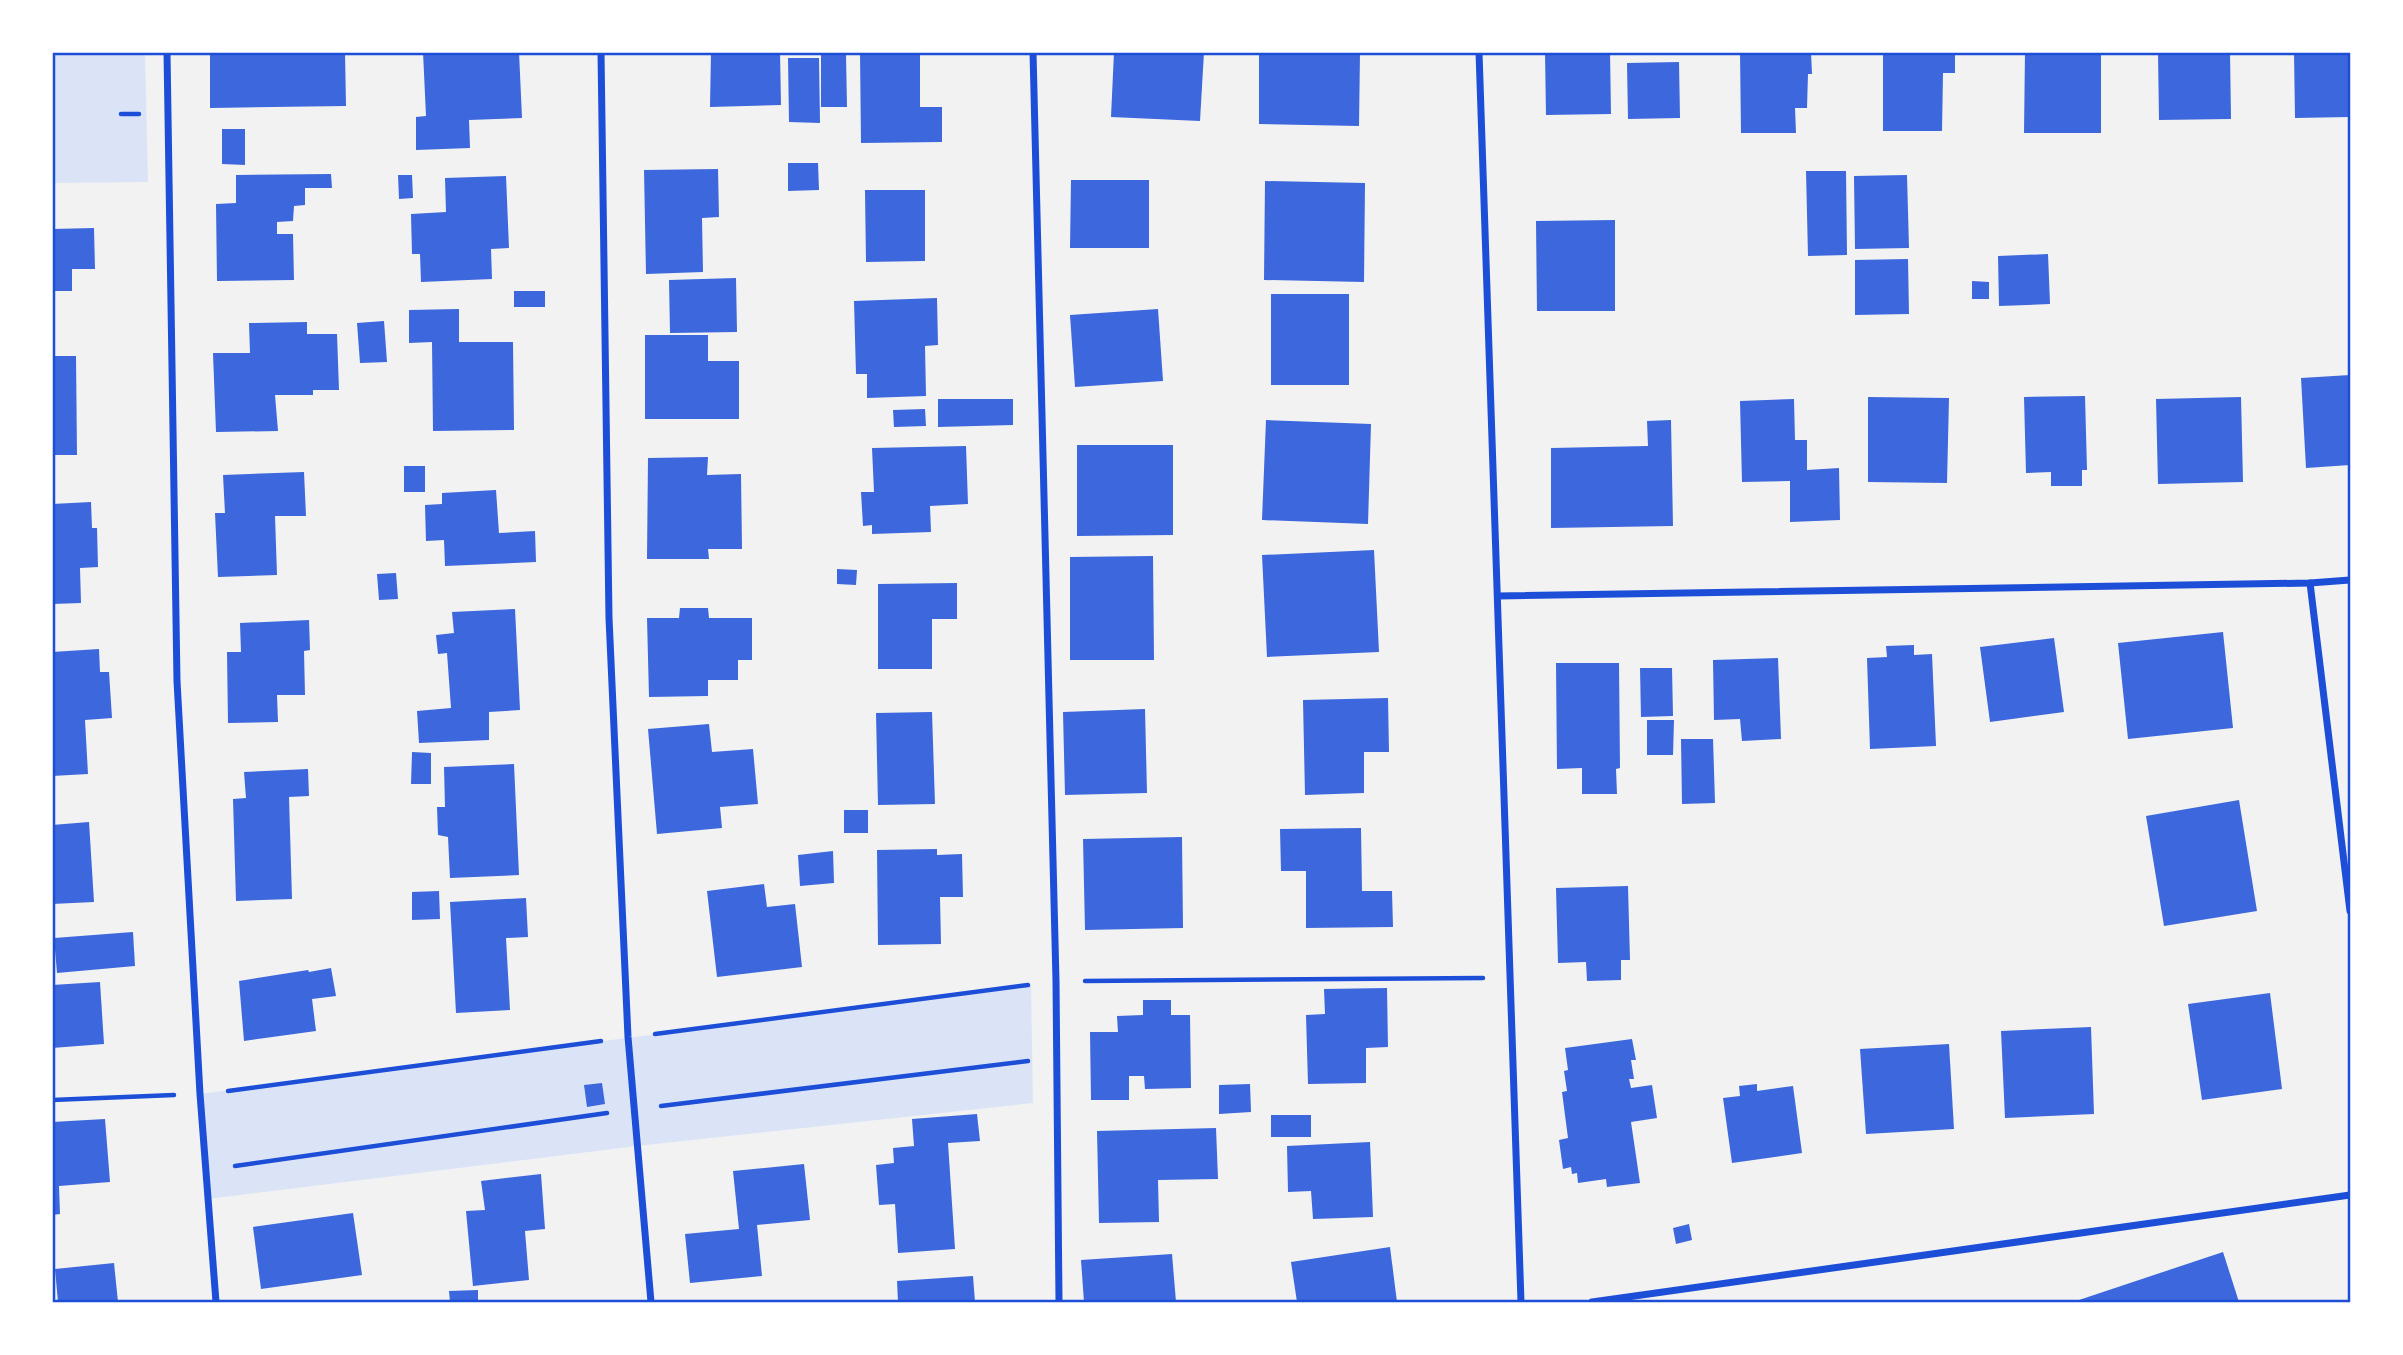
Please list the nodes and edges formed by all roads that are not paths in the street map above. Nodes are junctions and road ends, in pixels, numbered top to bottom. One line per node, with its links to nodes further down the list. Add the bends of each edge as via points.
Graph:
1 (167, 52): 10 (street, via 177,681)
2 (601, 52): 11 (street, via 609,618 628,1037)
3 (1033, 52): 12 (street, via 1056,981)
4 (1479, 52): 7 (street)
5 (2350, 580): 6 (street)
6 (2310, 583): 7 (street); 8 (street)
7 (1498, 596): 13 (street)
8 (2350, 911)
9 (2350, 1195): 14 (street)
10 (216, 1303)
11 (651, 1303)
12 (1059, 1303)
13 (1521, 1303)
14 (1592, 1303)

